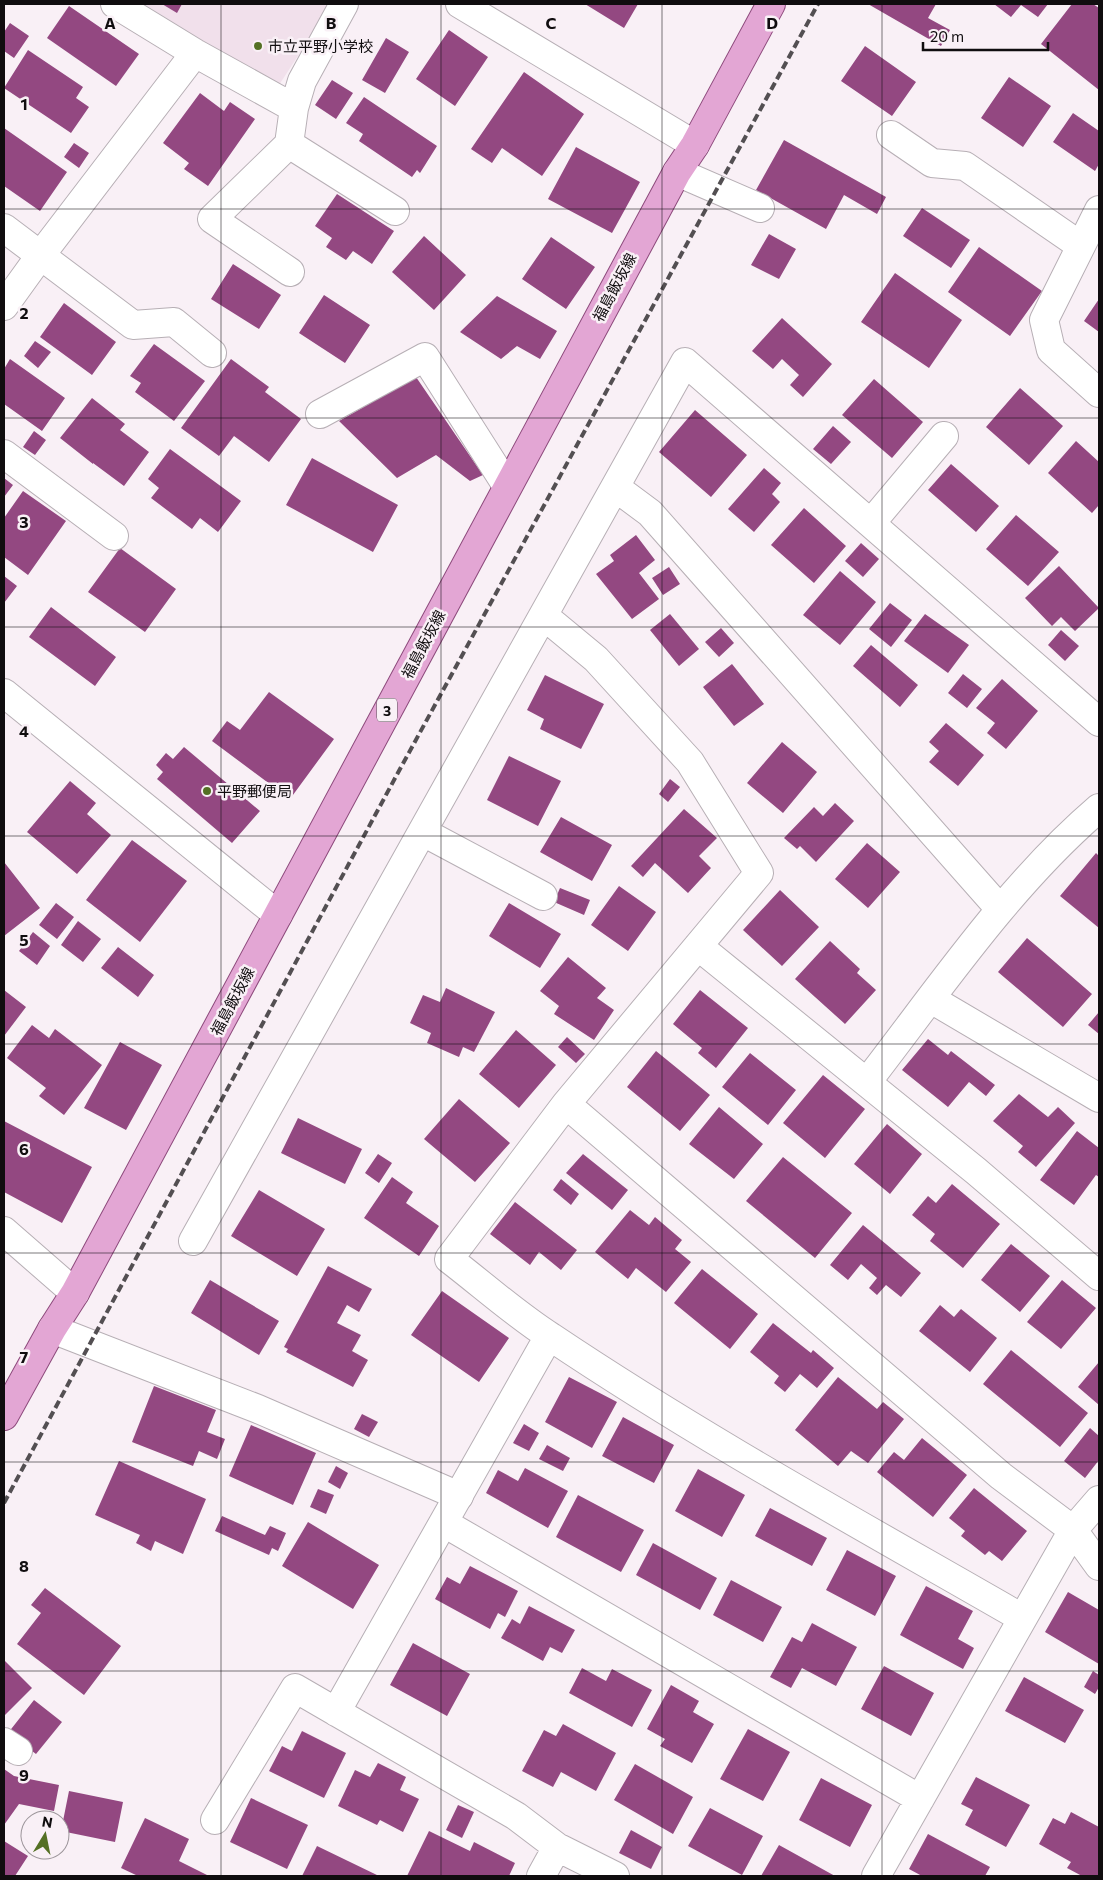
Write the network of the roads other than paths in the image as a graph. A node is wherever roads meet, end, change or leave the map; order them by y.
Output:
1 (115, 4) edge
2 (344, 4) edge
3 (460, 4) edge
4 (771, 4) edge
5 (195, 53) junction
6 (294, 108) junction
7 (891, 135) dead end
8 (289, 144) junction
9 (695, 145) junction
10 (676, 172) junction
11 (760, 208) dead end
12 (1099, 210) edge
13 (395, 211) dead end
14 (4, 228) edge
15 (1081, 246) junction
16 (40, 256) junction
17 (290, 272) dead end
18 (4, 306) edge
19 (212, 353) dead end
20 (1099, 393) edge
21 (320, 414) dead end
22 (944, 436) dead end
23 (4, 454) edge
24 (507, 486) junction
25 (615, 487) junction
26 (871, 523) junction
27 (114, 536) dead end
28 (544, 616) junction
29 (4, 693) edge
30 (1099, 722) edge
31 (1099, 808) edge
32 (423, 832) junction
33 (543, 896) dead end
34 (1000, 909) junction
35 (278, 915) junction
36 (698, 946) junction
37 (931, 999) junction
38 (867, 1082) junction
39 (1099, 1098) edge
40 (566, 1104) junction
41 (4, 1232) edge
42 (193, 1241) dead end
43 (1099, 1276) edge
44 (76, 1293) junction
45 (52, 1329) junction
46 (549, 1336) junction
47 (4, 1416) edge
48 (459, 1496) junction
49 (1099, 1500) edge
50 (444, 1523) junction
51 (1073, 1530) junction
52 (1099, 1566) edge
53 (1022, 1618) junction
54 (336, 1712) junction
55 (920, 1799) junction
56 (215, 1820) dead end
57 (557, 1847) junction
58 (541, 1876) edge
59 (615, 1876) edge
60 (876, 1876) edge

1 - 5 street
2 - 6 street
3 - 9 street
4 - 9 main road, 福島飯坂線 / 3
5 - 6 street
5 - 16 street
6 - 8 street
7 - 15 street
8 - 13 street
8 - 17 street
9 - 10 main road, 福島飯坂線 / 3
10 - 11 street
10 - 24 main road, 福島飯坂線 / 3
12 - 15 street
14 - 16 street
15 - 20 street
16 - 18 street
16 - 19 street
21 - 24 street
22 - 26 street
23 - 27 street
24 - 35 main road, 福島飯坂線 / 3
25 - 26 street
25 - 28 street
25 - 34 street
26 - 30 street
28 - 32 street
28 - 36 street
29 - 35 street
31 - 34 street
32 - 33 street
32 - 42 street
34 - 37 street
35 - 44 main road, 福島飯坂線 / 3
36 - 38 street
36 - 40 street
37 - 38 street
37 - 39 street
38 - 43 street
40 - 46 street
40 - 51 street
41 - 44 street
44 - 45 main road, 福島飯坂線 / 3
45 - 47 main road, 福島飯坂線 / 3
45 - 48 street
46 - 48 street
46 - 53 street
48 - 50 street
49 - 51 street
50 - 54 street
50 - 55 street
51 - 52 street
51 - 53 street
53 - 55 street
54 - 56 street
54 - 57 street
55 - 60 street
57 - 58 street
57 - 59 street

